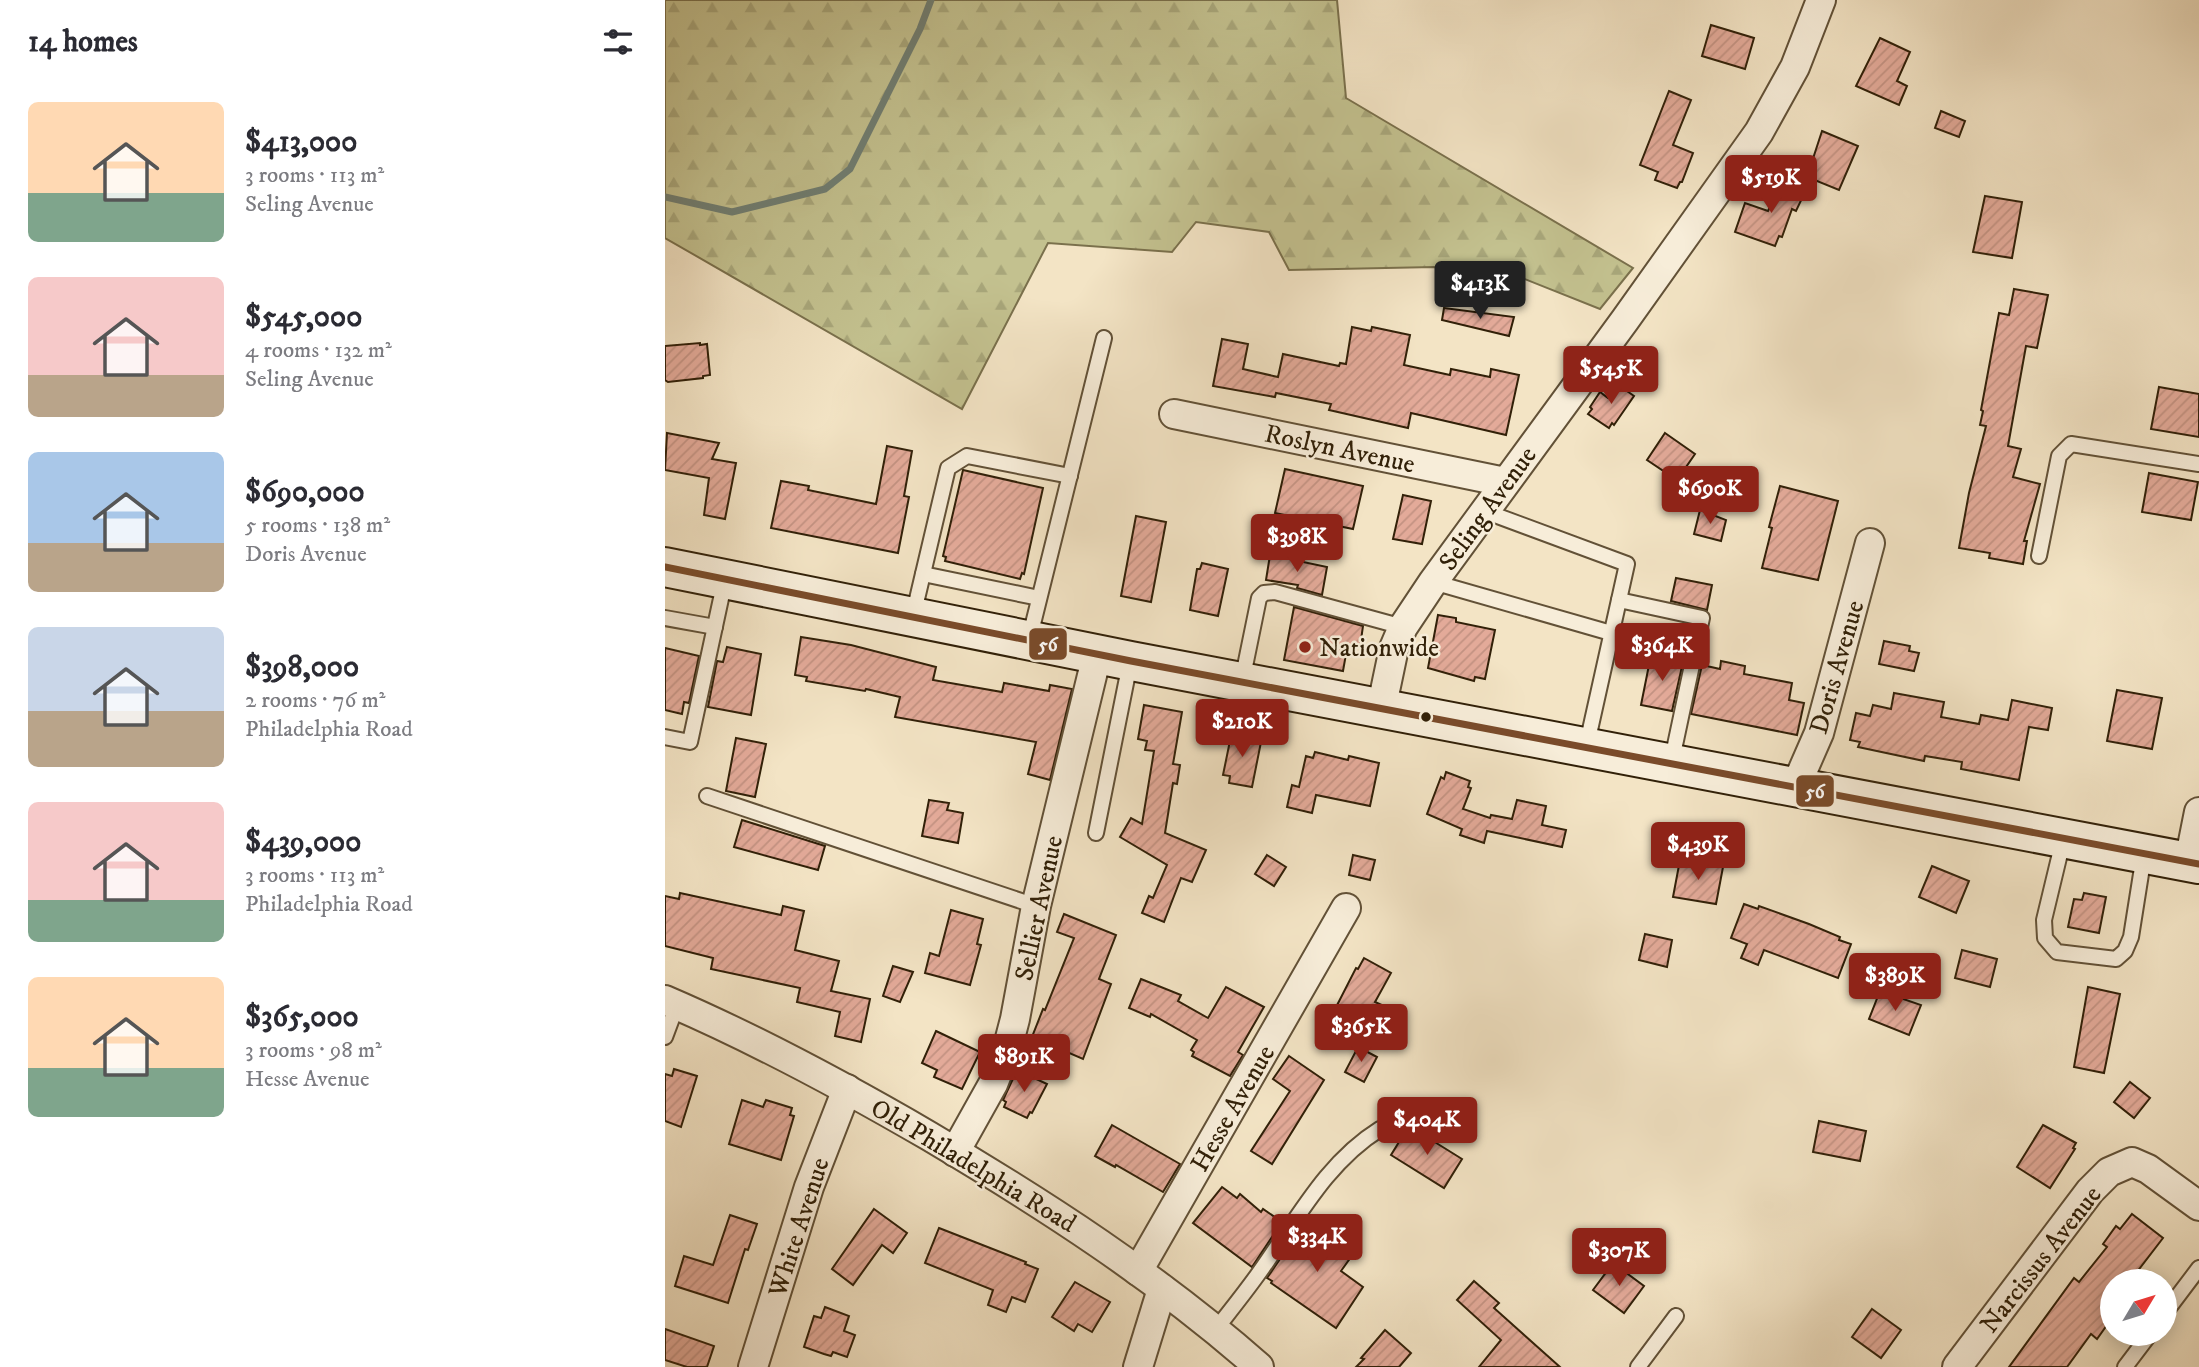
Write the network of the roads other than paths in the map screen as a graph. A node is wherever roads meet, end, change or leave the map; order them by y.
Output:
1 (1821, 0) edge
2 (1104, 338) dead end
3 (1174, 414) dead end
4 (2199, 464) edge
5 (1070, 476) junction
6 (1505, 482) junction
7 (1484, 511) junction
8 (1870, 543) dead end
9 (2039, 556) dead end
10 (665, 566) edge
11 (923, 574) junction
12 (725, 579) junction
13 (1433, 582) junction
14 (1039, 598) junction
15 (1619, 600) junction
16 (913, 617) junction
17 (665, 618) edge
18 (715, 627) junction
19 (1403, 627) junction
20 (1611, 633) junction
21 (1029, 641) junction
22 (1114, 658) junction
23 (1242, 683) junction
24 (1381, 710) junction
25 (665, 737) edge
26 (1585, 749) junction
27 (1671, 765) junction
28 (1795, 788) junction
29 (707, 796) dead end
30 (2199, 812) edge
31 (1096, 834) dead end
32 (2064, 839) junction
33 (2144, 854) junction
34 (2194, 863) edge
35 (1036, 906) junction
36 (1346, 908) dead end
37 (671, 1002) edge
38 (665, 1037) edge
39 (847, 1088) junction
40 (1380, 1129) dead end
41 (955, 1152) junction
42 (2199, 1206) edge
43 (2199, 1268) edge
44 (1138, 1271) junction
45 (1162, 1289) junction
46 (2177, 1297) edge
47 (1676, 1315) dead end
48 (1216, 1329) junction
49 (2141, 1346) edge
50 (753, 1367) edge
51 (1138, 1367) edge
52 (1259, 1367) edge
53 (1638, 1367) edge
54 (1957, 1367) edge
55 (2125, 1367) edge

1 - 6 street, Seling Avenue
2 - 5 lane
3 - 6 street, Roslyn Avenue
4 - 9 lane
5 - 11 lane
5 - 14 lane
6 - 7 street, Seling Avenue
7 - 13 street, Seling Avenue
7 - 15 lane
8 - 28 street, Doris Avenue
10 - 12 main road
11 - 14 lane
11 - 16 lane
12 - 16 main road
12 - 18 lane
13 - 19 street, Seling Avenue
13 - 20 lane
14 - 21 lane
15 - 20 lane
15 - 27 lane
16 - 21 main road
17 - 18 lane
18 - 25 lane
19 - 23 lane
19 - 24 street, Seling Avenue
20 - 26 lane
21 - 22 main road
22 - 23 main road
22 - 31 lane
22 - 35 street, Sellier Avenue
23 - 24 main road
24 - 26 main road
26 - 27 main road
27 - 28 main road
28 - 32 main road
29 - 35 lane
30 - 34 street
32 - 33 main road
32 - 33 lane
33 - 34 main road
35 - 41 street, Sellier Avenue
36 - 44 street, Hesse Avenue
37 - 38 lane
37 - 39 street, Old Philadelphia Road
39 - 41 street, Old Philadelphia Road
39 - 50 street, White Avenue
40 - 48 lane
41 - 44 street, Old Philadelphia Road
42 - 54 street, Narcissus Avenue
43 - 46 lane
44 - 45 street, Old Philadelphia Road
45 - 48 street, Old Philadelphia Road
45 - 51 street
47 - 53 lane
48 - 52 street, Old Philadelphia Road
49 - 55 lane

